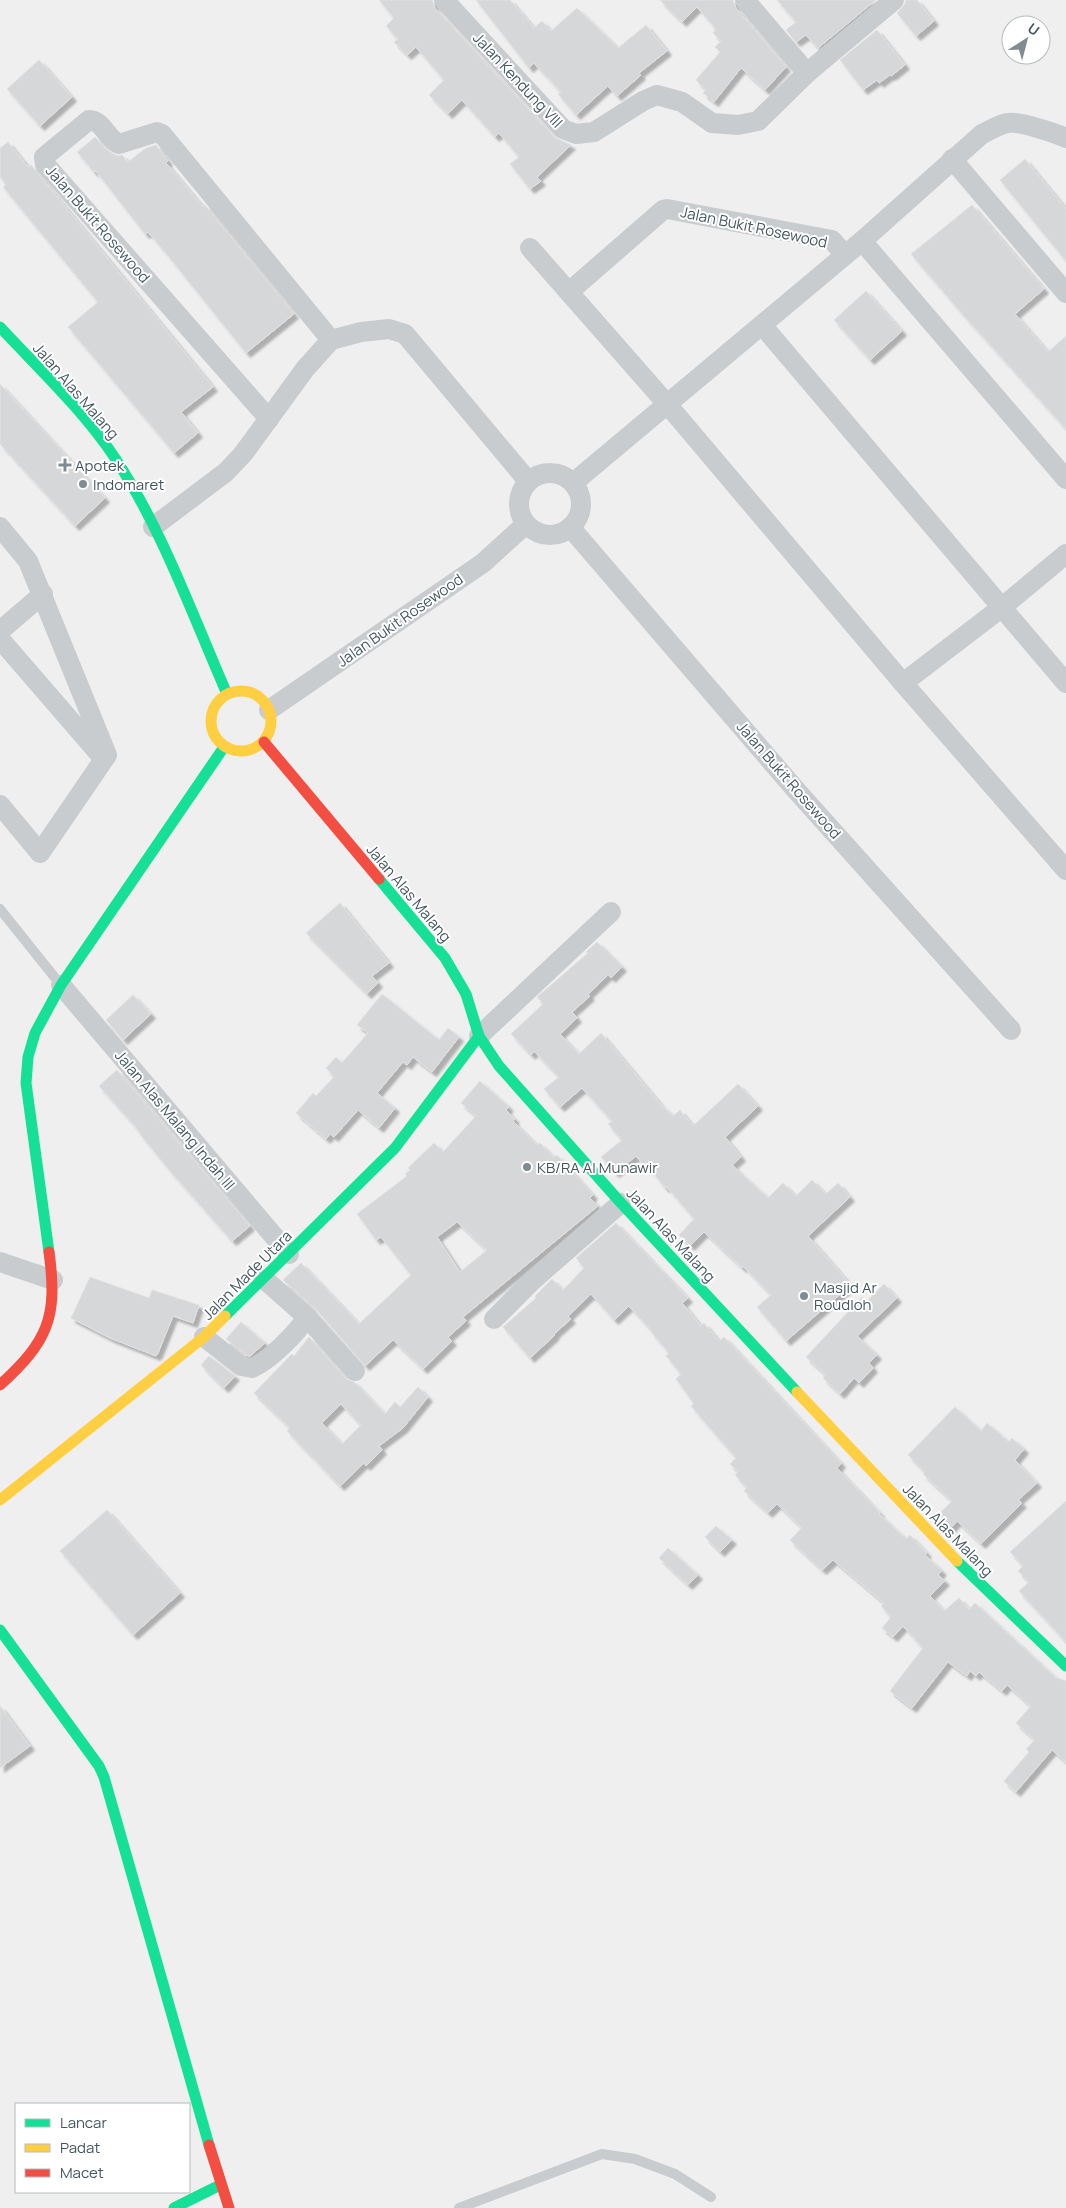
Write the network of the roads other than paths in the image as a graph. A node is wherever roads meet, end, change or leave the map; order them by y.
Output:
1 (444, 0) edge
2 (745, 0) edge
3 (894, 0) edge
4 (807, 73) junction
5 (1066, 138) edge
6 (952, 159) junction
7 (862, 241) junction
8 (530, 248) dead end
9 (845, 255) junction
10 (570, 291) junction
11 (1066, 293) edge
12 (762, 325) junction
13 (4, 340) edge
14 (331, 340) junction
15 (667, 404) junction
16 (268, 419) junction
17 (1066, 479) edge
18 (528, 481) junction
19 (573, 483) junction
20 (526, 524) junction
21 (0, 527) edge
22 (153, 527) junction
23 (570, 527) junction
24 (1066, 554) edge
25 (43, 594) junction
26 (1001, 608) junction
27 (0, 632) edge
28 (0, 640) edge
29 (903, 683) junction
30 (1066, 683) edge
31 (227, 694) junction
32 (269, 710) junction
33 (264, 742) junction
34 (224, 747) junction
35 (103, 759) junction
36 (0, 805) edge
37 (1066, 870) edge
38 (0, 909) edge
39 (611, 912) dead end
40 (61, 985) junction
41 (1011, 1030) dead end
42 (479, 1036) junction
43 (621, 1203) junction
44 (288, 1254) junction
45 (0, 1262) edge
46 (53, 1280) junction
47 (264, 1280) junction
48 (307, 1317) junction
49 (494, 1319) dead end
50 (204, 1337) junction
51 (355, 1372) dead end
52 (0, 1385) edge
53 (0, 1500) edge
54 (0, 1630) edge
55 (1066, 1666) edge
56 (220, 2185) junction
57 (711, 2197) dead end
58 (174, 2208) edge
59 (229, 2208) edge
60 (459, 2208) edge

1 - 4 street, Jalan Kendung VIII
2 - 4 street
3 - 4 street, Jalan Kendung VIII
5 - 6 street, Jalan Bukit Rosewood
6 - 7 street, Jalan Bukit Rosewood
6 - 11 street
7 - 9 street, Jalan Bukit Rosewood
7 - 17 street
8 - 10 street
9 - 10 street, Jalan Bukit Rosewood
9 - 12 street, Jalan Bukit Rosewood
10 - 15 street
12 - 15 street, Jalan Bukit Rosewood
12 - 26 street
13 - 22 main road, Jalan Alas Malang
14 - 16 street
14 - 16 street, Jalan Bukit Rosewood
14 - 18 street
15 - 19 street, Jalan Bukit Rosewood
15 - 29 street
16 - 22 street
18 - 19 street
18 - 20 street
19 - 23 street
20 - 23 street
20 - 32 street, Jalan Bukit Rosewood
21 - 25 street
22 - 31 main road, Jalan Alas Malang
23 - 41 street, Jalan Bukit Rosewood
24 - 26 street
25 - 27 street
25 - 35 street
26 - 29 street
26 - 30 street
28 - 35 street
29 - 37 street
31 - 32 main road
31 - 34 main road
32 - 33 main road
33 - 34 main road
33 - 42 main road, Jalan Alas Malang
34 - 40 main road
35 - 36 street
38 - 40 lane
39 - 42 street
40 - 44 street, Jalan Alas Malang Indah III
40 - 46 main road
42 - 43 main road, Jalan Alas Malang
42 - 44 main road, Jalan Made Utara
43 - 49 street
43 - 55 main road, Jalan Alas Malang
44 - 47 main road, Jalan Made Utara
45 - 46 street
46 - 52 main road
47 - 48 street
47 - 50 main road, Jalan Made Utara
48 - 50 street
48 - 51 street
50 - 53 main road, Jalan Made Utara
54 - 56 main road
56 - 58 main road
56 - 59 main road
57 - 60 lane

